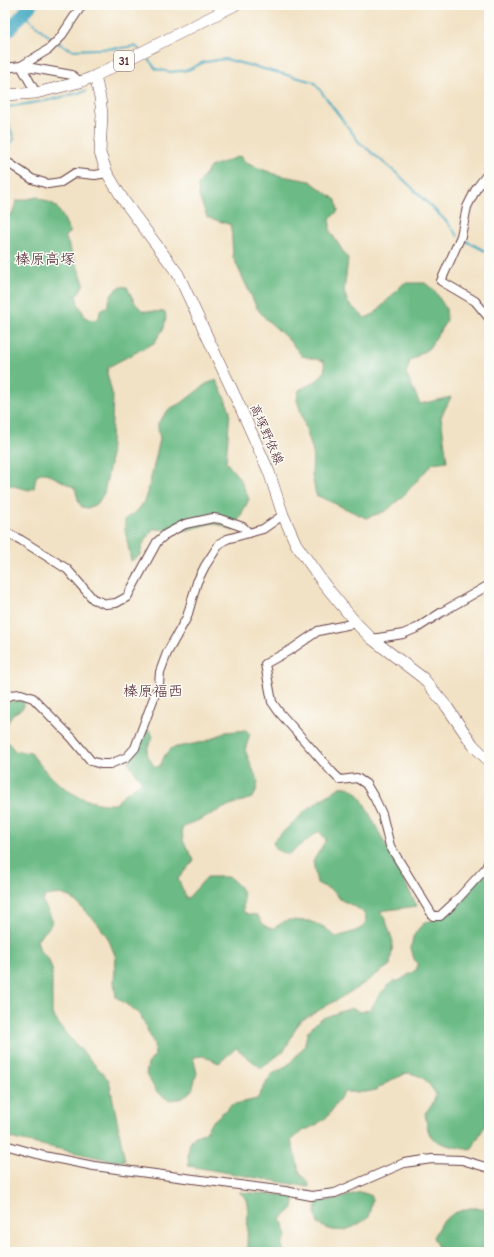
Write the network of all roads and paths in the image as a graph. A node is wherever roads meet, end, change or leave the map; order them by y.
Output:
1 (82, 5) edge
2 (235, 5) edge
3 (21, 66) junction
4 (5, 68) edge
5 (95, 76) junction
6 (80, 82) junction
7 (36, 93) junction
8 (5, 95) edge
9 (5, 162) edge
10 (489, 172) edge
11 (106, 173) junction
12 (489, 318) edge
13 (283, 515) junction
14 (5, 532) edge
15 (249, 533) junction
16 (489, 585) edge
17 (356, 623) junction
18 (372, 638) junction
19 (5, 698) edge
20 (489, 761) edge
21 (489, 860) edge
22 (5, 1145) edge
23 (489, 1168) edge

1 - 3 street
2 - 5 main road, 31
3 - 4 street
3 - 6 street
3 - 7 street
5 - 6 main road, 31
5 - 11 main road, 高塚野依線
6 - 7 main road, 31
7 - 8 main road, 31
9 - 11 street
10 - 12 street
11 - 13 main road, 高塚野依線
13 - 15 street
13 - 17 main road, 高塚野依線
14 - 15 street
15 - 19 street
16 - 18 street
17 - 18 main road, 高塚野依線
17 - 21 street
18 - 20 main road, 高塚野依線
22 - 23 street

